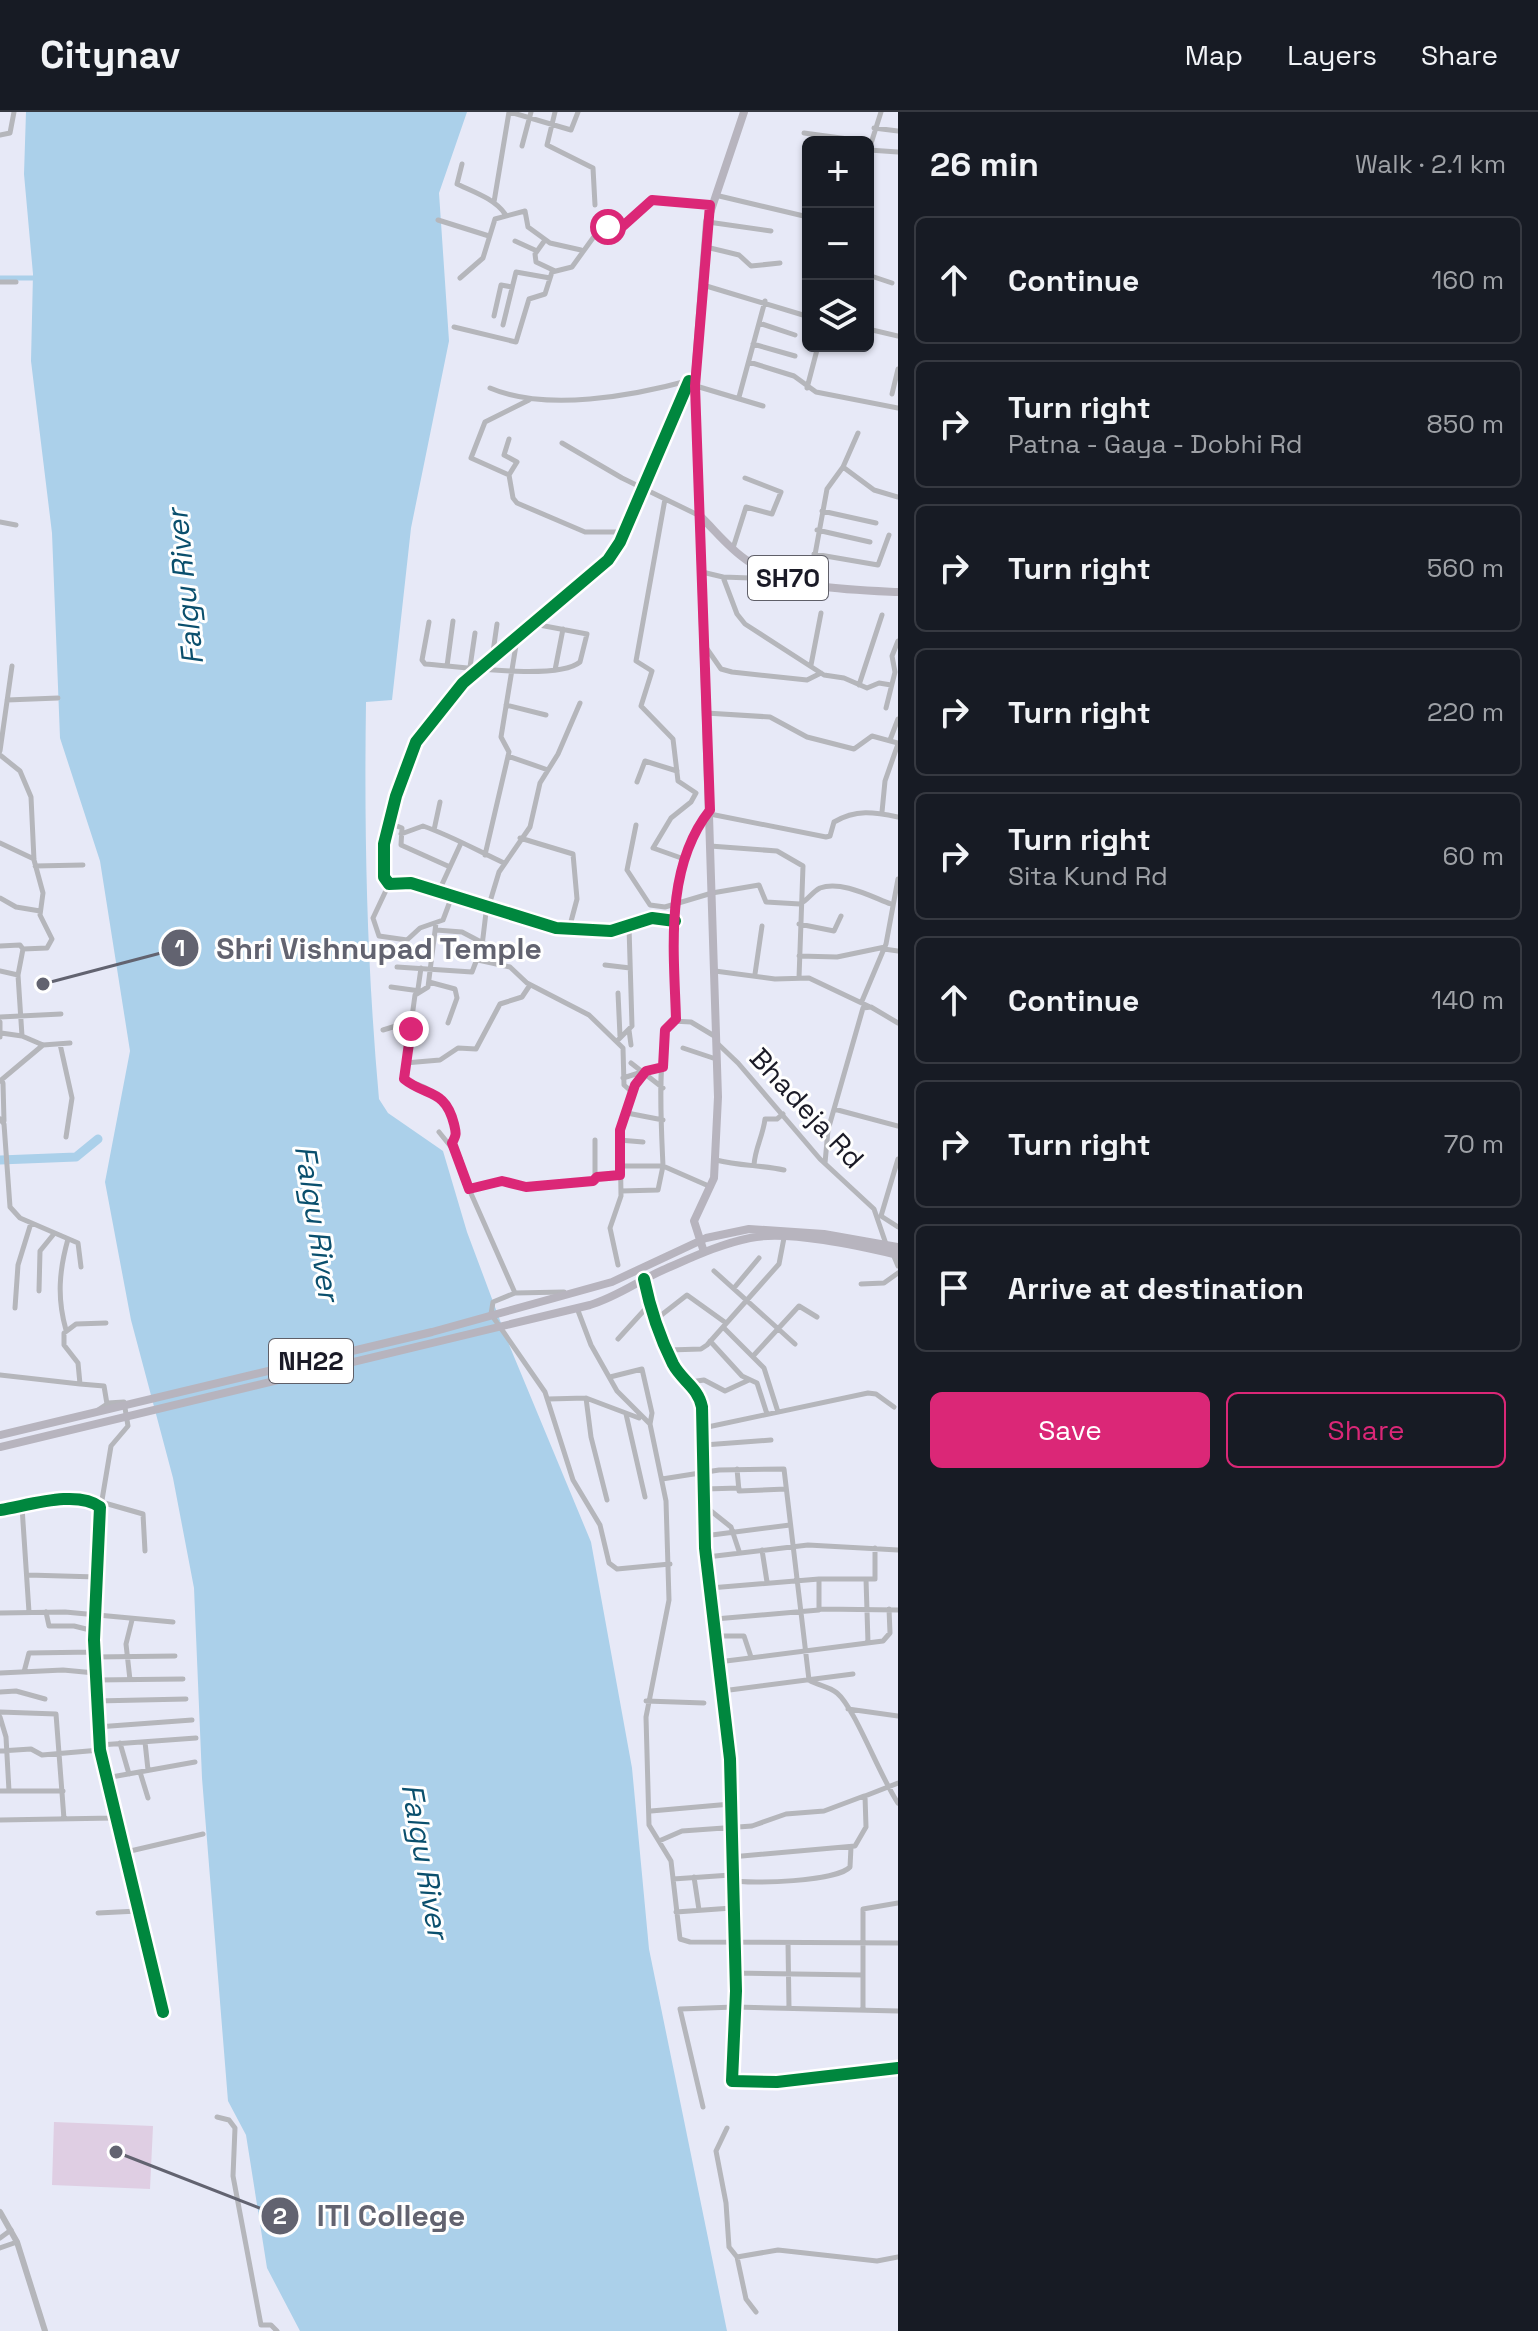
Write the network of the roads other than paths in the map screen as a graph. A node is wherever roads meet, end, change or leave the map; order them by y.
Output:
1 (14, 112) edge
2 (509, 112) edge
3 (555, 112) edge
4 (578, 112) edge
5 (742, 112) edge
6 (881, 112) edge
7 (530, 114) edge
8 (552, 124) junction
9 (874, 128) junction
10 (898, 131) edge
11 (804, 133) dead end
12 (0, 135) edge
13 (826, 136) edge
14 (872, 136) edge
15 (522, 146) dead end
16 (874, 151) edge
17 (898, 152) edge
18 (462, 164) dead end
19 (714, 194) junction
20 (494, 202) junction
21 (595, 205) dead end
22 (710, 205) junction
23 (505, 214) junction
24 (802, 216) edge
25 (438, 220) dead end
26 (707, 222) junction
27 (771, 231) dead end
28 (489, 236) junction
29 (545, 240) junction
30 (515, 241) dead end
31 (705, 247) junction
32 (581, 250) junction
33 (537, 251) junction
34 (780, 263) dead end
35 (554, 271) junction
36 (874, 277) edge
37 (460, 278) dead end
38 (550, 278) junction
39 (0, 282) edge
40 (16, 282) dead end
41 (892, 283) dead end
42 (703, 285) junction
43 (512, 287) junction
44 (765, 301) junction
45 (802, 315) edge
46 (494, 316) dead end
47 (759, 323) junction
48 (503, 325) dead end
49 (454, 327) dead end
50 (874, 330) edge
51 (795, 335) dead end
52 (898, 336) edge
53 (753, 344) junction
54 (816, 352) edge
55 (795, 356) dead end
56 (749, 362) junction
57 (898, 369) edge
58 (693, 382) junction
59 (490, 388) dead end
60 (807, 388) junction
61 (892, 394) dead end
62 (739, 397) junction
63 (529, 400) junction
64 (763, 406) dead end
65 (898, 408) edge
66 (858, 433) dead end
67 (509, 439) dead end
68 (562, 443) dead end
69 (843, 467) junction
70 (509, 475) junction
71 (745, 478) dead end
72 (644, 488) junction
73 (898, 497) edge
74 (665, 499) junction
75 (822, 511) junction
76 (699, 515) junction
77 (0, 522) edge
78 (876, 523) dead end
79 (16, 525) dead end
80 (817, 530) junction
81 (625, 532) junction
82 (889, 535) dead end
83 (870, 542) dead end
84 (733, 549) junction
85 (814, 554) junction
86 (701, 571) junction
87 (767, 572) junction
88 (723, 577) junction
89 (810, 582) junction
90 (898, 592) edge
91 (821, 613) dead end
92 (882, 615) dead end
93 (453, 621) dead end
94 (429, 622) dead end
95 (497, 624) dead end
96 (534, 624) junction
97 (563, 629) junction
98 (475, 633) dead end
99 (517, 639) junction
100 (898, 641) edge
101 (704, 645) junction
102 (896, 649) edge
103 (492, 660) junction
104 (811, 665) junction
105 (12, 666) dead end
106 (447, 666) junction
107 (470, 667) junction
108 (482, 668) junction
109 (512, 669) junction
110 (555, 670) junction
111 (821, 673) junction
112 (859, 685) junction
113 (891, 685) junction
114 (58, 698) dead end
115 (7, 700) junction
116 (580, 703) dead end
117 (506, 705) junction
118 (886, 708) dead end
119 (706, 713) junction
120 (546, 715) dead end
121 (898, 719) edge
122 (890, 740) junction
123 (898, 743) edge
124 (0, 753) edge
125 (508, 756) junction
126 (548, 770) junction
127 (677, 771) junction
128 (637, 782) dead end
129 (440, 802) dead end
130 (710, 812) junction
131 (882, 812) junction
132 (898, 817) edge
133 (389, 823) junction
134 (636, 825) dead end
135 (434, 830) junction
136 (401, 834) junction
137 (520, 838) junction
138 (0, 843) edge
139 (461, 843) junction
140 (710, 846) junction
141 (485, 855) junction
142 (684, 859) junction
143 (35, 862) junction
144 (504, 863) junction
145 (83, 865) dead end
146 (450, 867) junction
147 (898, 879) edge
148 (389, 884) junction
149 (438, 893) junction
150 (712, 893) junction
151 (452, 896) junction
152 (0, 898) edge
153 (676, 904) junction
154 (800, 904) junction
155 (891, 904) junction
156 (488, 905) junction
157 (40, 911) junction
158 (841, 916) dead end
159 (675, 921) junction
160 (799, 924) junction
161 (762, 926) dead end
162 (436, 927) junction
163 (629, 927) junction
164 (569, 929) junction
165 (483, 943) junction
166 (0, 946) edge
167 (884, 948) junction
168 (23, 949) junction
169 (898, 951) edge
170 (799, 956) junction
171 (478, 960) junction
172 (605, 965) dead end
173 (397, 967) dead end
174 (421, 968) junction
175 (430, 968) junction
176 (630, 968) junction
177 (0, 971) edge
178 (715, 971) junction
179 (755, 974) junction
180 (18, 975) junction
181 (799, 978) junction
182 (429, 982) junction
183 (530, 985) junction
184 (391, 987) dead end
185 (419, 990) junction
186 (618, 993) dead end
187 (862, 1001) junction
188 (868, 1006) junction
189 (61, 1014) dead end
190 (20, 1016) junction
191 (676, 1019) junction
192 (0, 1020) edge
193 (412, 1021) junction
194 (448, 1023) dead end
195 (898, 1023) edge
196 (629, 1029) junction
197 (383, 1030) dead end
198 (0, 1035) edge
199 (22, 1036) junction
200 (619, 1039) junction
201 (717, 1040) junction
202 (60, 1043) junction
203 (70, 1043) dead end
204 (43, 1045) junction
205 (631, 1045) dead end
206 (683, 1048) dead end
207 (717, 1059) junction
208 (405, 1063) junction
209 (631, 1063) dead end
210 (663, 1067) junction
211 (643, 1073) junction
212 (623, 1078) junction
213 (2, 1082) edge
214 (663, 1088) junction
215 (633, 1093) junction
216 (834, 1109) junction
217 (627, 1113) junction
218 (783, 1114) junction
219 (2, 1120) edge
220 (663, 1120) junction
221 (898, 1126) edge
222 (439, 1132) dead end
223 (66, 1137) dead end
224 (595, 1140) dead end
225 (619, 1140) junction
226 (643, 1142) dead end
227 (454, 1149) junction
228 (898, 1159) edge
229 (716, 1160) junction
230 (826, 1163) junction
231 (754, 1165) junction
232 (620, 1166) junction
233 (663, 1166) junction
234 (784, 1170) dead end
235 (620, 1175) junction
236 (597, 1177) junction
237 (711, 1187) junction
238 (469, 1189) junction
239 (621, 1191) junction
240 (879, 1215) junction
241 (31, 1223) junction
242 (898, 1227) edge
243 (53, 1235) junction
244 (784, 1238) junction
245 (68, 1239) junction
246 (700, 1239) junction
247 (886, 1244) junction
248 (704, 1252) junction
249 (896, 1252) edge
250 (759, 1258) dead end
251 (618, 1265) dead end
252 (898, 1266) edge
253 (81, 1267) dead end
254 (714, 1271) dead end
255 (898, 1273) edge
256 (644, 1279) junction
257 (861, 1284) dead end
258 (734, 1288) junction
259 (39, 1291) dead end
260 (575, 1292) junction
261 (515, 1293) junction
262 (747, 1299) junction
263 (648, 1306) junction
264 (15, 1308) dead end
265 (577, 1308) junction
266 (817, 1317) dead end
267 (655, 1320) junction
268 (106, 1323) dead end
269 (724, 1325) junction
270 (778, 1328) junction
271 (66, 1330) junction
272 (618, 1339) dead end
273 (710, 1341) junction
274 (795, 1344) dead end
275 (669, 1350) junction
276 (754, 1355) junction
277 (0, 1375) edge
278 (610, 1377) junction
279 (749, 1380) junction
280 (690, 1382) junction
281 (80, 1384) junction
282 (586, 1398) junction
283 (548, 1399) junction
284 (106, 1407) junction
285 (894, 1407) dead end
286 (778, 1412) junction
287 (626, 1414) junction
288 (767, 1414) junction
289 (648, 1422) junction
290 (703, 1428) junction
291 (0, 1435) edge
292 (771, 1440) dead end
293 (704, 1445) junction
294 (0, 1447) edge
295 (737, 1469) junction
296 (706, 1472) junction
297 (662, 1479) junction
298 (739, 1488) junction
299 (705, 1489) junction
300 (786, 1489) junction
301 (645, 1497) dead end
302 (607, 1500) dead end
303 (101, 1505) junction
304 (705, 1506) junction
305 (22, 1507) junction
306 (0, 1510) edge
307 (790, 1525) junction
308 (733, 1530) junction
309 (704, 1536) junction
310 (793, 1546) junction
311 (875, 1548) junction
312 (762, 1550) junction
313 (898, 1550) edge
314 (145, 1551) dead end
315 (739, 1552) junction
316 (707, 1557) junction
317 (670, 1564) junction
318 (28, 1575) junction
319 (97, 1577) junction
320 (819, 1579) junction
321 (866, 1579) junction
322 (798, 1580) junction
323 (767, 1582) junction
324 (710, 1588) junction
325 (820, 1609) junction
326 (865, 1609) junction
327 (889, 1609) junction
328 (898, 1610) edge
329 (801, 1611) junction
330 (29, 1612) junction
331 (46, 1612) junction
332 (0, 1613) edge
333 (94, 1616) junction
334 (715, 1619) junction
335 (132, 1620) junction
336 (173, 1622) dead end
337 (94, 1631) junction
338 (716, 1636) junction
339 (868, 1643) junction
340 (806, 1650) junction
341 (94, 1655) junction
342 (175, 1656) dead end
343 (129, 1657) junction
344 (751, 1657) junction
345 (718, 1662) junction
346 (24, 1672) junction
347 (0, 1673) edge
348 (853, 1674) dead end
349 (95, 1677) junction
350 (183, 1679) dead end
351 (130, 1680) junction
352 (809, 1680) junction
353 (722, 1691) junction
354 (0, 1692) edge
355 (45, 1699) dead end
356 (186, 1699) dead end
357 (96, 1701) junction
358 (646, 1701) junction
359 (704, 1703) dead end
360 (848, 1709) junction
361 (0, 1714) edge
362 (898, 1716) edge
363 (192, 1720) dead end
364 (97, 1727) junction
365 (196, 1738) dead end
366 (145, 1742) junction
367 (120, 1743) junction
368 (100, 1747) junction
369 (4, 1751) edge
370 (61, 1753) junction
371 (195, 1762) dead end
372 (148, 1770) junction
373 (140, 1772) junction
374 (129, 1774) junction
375 (106, 1778) junction
376 (898, 1783) edge
377 (887, 1787) junction
378 (0, 1791) edge
379 (9, 1791) junction
380 (63, 1791) junction
381 (865, 1796) junction
382 (148, 1798) dead end
383 (898, 1803) edge
384 (731, 1804) junction
385 (651, 1811) junction
386 (114, 1818) junction
387 (64, 1819) junction
388 (0, 1820) edge
389 (731, 1826) junction
390 (203, 1834) dead end
391 (659, 1841) junction
392 (851, 1847) junction
393 (126, 1852) junction
394 (731, 1857) junction
395 (694, 1877) junction
396 (731, 1878) junction
397 (673, 1879) junction
398 (898, 1903) edge
399 (732, 1908) junction
400 (699, 1910) junction
401 (138, 1911) junction
402 (676, 1912) junction
403 (98, 1913) dead end
404 (734, 1941) junction
405 (861, 1942) junction
406 (788, 1943) junction
407 (898, 1943) edge
408 (735, 1973) junction
409 (790, 1975) junction
410 (862, 1975) junction
411 (735, 2007) junction
412 (789, 2008) junction
413 (863, 2009) junction
414 (898, 2011) edge
415 (163, 2012) dead end
416 (898, 2068) edge
417 (703, 2107) dead end
418 (217, 2117) dead end
419 (727, 2128) dead end
420 (0, 2212) edge
421 (11, 2230) junction
422 (0, 2238) edge
423 (17, 2242) junction
424 (0, 2248) edge
425 (737, 2257) junction
426 (898, 2257) edge
427 (756, 2312) dead end
428 (45, 2331) edge
429 (277, 2331) edge

1 - 12 street
2 - 7 street
2 - 20 street
3 - 8 street
4 - 8 street
5 - 19 main road
6 - 9 street
7 - 8 street
7 - 15 street
8 - 21 street
9 - 10 street
9 - 14 street
11 - 13 street
16 - 17 street
18 - 20 street
19 - 22 main road
19 - 24 street
20 - 23 street
22 - 26 main road
22 - 32 street
23 - 28 street
23 - 29 street
25 - 28 street
26 - 27 street
26 - 31 main road
28 - 37 street
29 - 32 street
29 - 33 street
30 - 33 street
31 - 34 street
31 - 42 main road
32 - 35 street
33 - 35 street
35 - 38 street
36 - 41 street
38 - 43 street
38 - 49 street
39 - 40 street
42 - 44 street
42 - 58 main road
43 - 46 street
43 - 48 street
44 - 45 street
44 - 47 street
47 - 51 street
47 - 53 street
50 - 52 street
53 - 55 street
53 - 56 street
54 - 60 street
56 - 60 street
56 - 62 street
57 - 61 street
58 - 62 street
58 - 63 street
58 - 72 street
58 - 76 main road
59 - 63 street
60 - 65 street
62 - 64 street
63 - 70 street
66 - 69 street
67 - 70 street
68 - 72 street
69 - 73 street
69 - 75 street
70 - 81 street
71 - 84 street
72 - 74 street
72 - 81 street
74 - 76 street
74 - 127 street
75 - 78 street
75 - 80 street
76 - 84 main road, SH70
76 - 86 main road
77 - 79 street
80 - 83 street
80 - 85 street
81 - 96 street
82 - 85 street
84 - 87 main road, SH70
85 - 89 street
86 - 88 street
86 - 101 main road
87 - 88 street
87 - 89 main road, SH70
88 - 104 street
89 - 90 main road, SH70
91 - 104 street
92 - 112 street
93 - 106 street
94 - 106 street
95 - 103 street
96 - 97 street
96 - 99 street
97 - 110 street
97 - 110 street
98 - 107 street
99 - 103 street
99 - 109 street
100 - 102 street
101 - 111 street
101 - 119 main road
102 - 113 street
103 - 108 street
104 - 111 street
105 - 115 street
106 - 107 street
107 - 108 street
108 - 109 street
108 - 133 street
109 - 110 street
109 - 117 street
111 - 112 street
112 - 113 street
113 - 118 street
114 - 115 street
115 - 124 street
116 - 126 street
117 - 120 street
117 - 125 street
119 - 122 street
119 - 130 main road
121 - 122 street
122 - 123 street
123 - 131 street
124 - 143 street
125 - 126 street
125 - 141 street
126 - 137 street
127 - 128 street
127 - 142 street
129 - 135 street
130 - 131 street
130 - 140 main road
130 - 142 street
131 - 132 street
133 - 136 street
133 - 148 street
134 - 153 street
135 - 136 street
135 - 139 street
136 - 146 street
137 - 144 street
137 - 164 street
138 - 143 street
139 - 141 street
139 - 146 street
140 - 150 main road
140 - 154 street
141 - 144 street
142 - 153 street
143 - 145 street
143 - 157 street
144 - 156 street
146 - 149 street
147 - 155 street
148 - 149 street
148 - 162 street
149 - 151 street
150 - 153 street
150 - 154 street
150 - 178 main road
151 - 156 street
151 - 162 street
152 - 157 street
153 - 159 street
154 - 155 street
154 - 160 street
155 - 167 street
156 - 164 street
156 - 165 street
157 - 168 street
158 - 160 street
159 - 163 street
159 - 191 street
160 - 170 street
161 - 179 street
162 - 165 street
162 - 175 street
163 - 164 street
163 - 176 street
165 - 171 street
166 - 168 street
167 - 169 street
167 - 170 street
167 - 187 street
168 - 180 street
170 - 181 street
171 - 175 street
171 - 183 street
172 - 176 street
173 - 174 street
174 - 175 street
174 - 185 street
175 - 182 street
176 - 196 street
177 - 180 street
178 - 179 street
178 - 201 main road
179 - 181 street
180 - 190 street
181 - 187 street
182 - 185 street
182 - 194 street
183 - 200 street
183 - 208 street
184 - 185 street
185 - 193 street
186 - 200 street
187 - 188 street
188 - 195 street
188 - 216 street
189 - 190 street
190 - 192 street
190 - 199 street
191 - 201 street
191 - 210 street
192 - 198 street
193 - 197 street
193 - 208 street
196 - 200 street
196 - 205 street
198 - 199 street
199 - 204 street
200 - 212 street
201 - 207 main road
201 - 218 street, Bhadeja Rd
202 - 203 street
202 - 204 street
202 - 223 street
204 - 213 street
206 - 207 street
207 - 229 main road
208 - 227 street
209 - 211 street
210 - 211 street
210 - 214 street
211 - 212 street
211 - 214 street
211 - 215 street
212 - 215 street
213 - 219 street
214 - 220 street
215 - 217 street
216 - 221 street
216 - 230 street
217 - 220 street
217 - 225 street
218 - 230 street, Bhadeja Rd
218 - 231 street
219 - 241 street
220 - 233 street
222 - 227 street
224 - 236 street
225 - 226 street
225 - 232 street
227 - 238 street
228 - 240 street
229 - 231 street
229 - 237 main road
230 - 240 street, Bhadeja Rd
231 - 234 street
232 - 233 street
232 - 235 street
233 - 237 street
233 - 239 street
235 - 236 street
235 - 239 street
236 - 238 street
237 - 246 main road
238 - 261 street
239 - 251 street
240 - 242 street
240 - 247 street, Bhadeja Rd
241 - 243 street
241 - 264 street
243 - 245 street
243 - 259 street
244 - 248 main road
244 - 249 main road
244 - 262 street
245 - 253 street
245 - 271 street
246 - 247 main road
246 - 248 main road
246 - 260 main road, NH22
247 - 249 main road
248 - 256 main road, NH22
249 - 252 street
250 - 258 street
254 - 258 street
255 - 257 street
256 - 263 street
256 - 265 main road, NH22
258 - 262 street
260 - 261 street
260 - 284 main road, NH22
261 - 283 street
262 - 269 street
262 - 270 street
263 - 267 street
263 - 272 street
265 - 278 street
265 - 294 main road, NH22
266 - 270 street
267 - 269 street
267 - 275 street
268 - 271 street
269 - 273 street
269 - 276 street
270 - 274 street
270 - 276 street
271 - 281 street
273 - 275 street
273 - 279 street
275 - 280 street
276 - 286 street
277 - 281 street
278 - 289 street
278 - 289 street
279 - 280 street
279 - 288 street
280 - 290 street
281 - 284 street
282 - 283 street
282 - 287 street
282 - 302 street
283 - 317 street
284 - 291 main road
284 - 303 street
285 - 286 street
286 - 288 street
287 - 289 street
287 - 301 street
288 - 290 street
289 - 297 street
290 - 293 street
292 - 293 street
293 - 296 street
295 - 296 street
295 - 298 street
295 - 300 street
296 - 297 street
296 - 299 street
297 - 317 street
298 - 299 street
298 - 300 street
299 - 304 street
300 - 307 street
303 - 305 street
303 - 314 street
303 - 319 street
304 - 308 street
304 - 309 street
305 - 306 street
305 - 318 street
307 - 308 street
307 - 310 street
308 - 309 street
308 - 315 street
309 - 316 street
310 - 311 street
310 - 312 street
310 - 322 street
311 - 313 street
311 - 321 street
312 - 315 street
312 - 323 street
315 - 316 street
316 - 324 street
317 - 358 street
318 - 319 street
318 - 330 street
319 - 333 street
320 - 321 street
320 - 322 street
320 - 325 street
321 - 326 street
322 - 323 street
322 - 329 street
323 - 324 street
324 - 334 street
325 - 326 street
325 - 329 street
326 - 327 street
326 - 339 street
327 - 328 street
327 - 339 street
329 - 334 street
329 - 340 street
330 - 331 street
330 - 332 street
331 - 333 street
331 - 337 street
333 - 335 street
333 - 337 street
334 - 338 street
335 - 336 street
335 - 343 street
337 - 341 street
338 - 344 street
338 - 345 street
339 - 340 street
340 - 344 street
340 - 352 street
341 - 343 street
341 - 346 street
341 - 349 street
342 - 343 street
343 - 351 street
344 - 345 street
345 - 353 street
346 - 347 street
346 - 349 street
348 - 352 street
349 - 351 street
349 - 357 street
350 - 351 street
352 - 353 street
352 - 360 street
353 - 384 street
354 - 355 street
356 - 357 street
357 - 364 street
358 - 359 street
358 - 385 street
360 - 362 street
360 - 377 street
361 - 369 street
361 - 370 street
363 - 364 street
364 - 368 street
365 - 366 street
366 - 367 street
366 - 372 street
367 - 368 street
367 - 374 street
368 - 370 street
368 - 375 street
369 - 370 street
369 - 379 street
370 - 380 street
371 - 372 street
372 - 373 street
373 - 374 street
373 - 382 street
374 - 375 street
375 - 386 street
376 - 377 street
377 - 381 street
377 - 383 street
378 - 379 street
379 - 380 street
380 - 387 street
381 - 389 street
381 - 392 street
384 - 385 street
384 - 389 street
385 - 391 street
386 - 387 street
386 - 393 street
387 - 388 street
389 - 391 street
389 - 394 street
390 - 393 street
391 - 397 street
392 - 394 street
392 - 396 street
393 - 401 street
394 - 396 street
395 - 396 street
395 - 397 street
395 - 400 street
396 - 399 street
397 - 402 street
398 - 405 street
399 - 400 street
399 - 404 street
400 - 402 street
401 - 403 street
401 - 415 street
402 - 404 street
404 - 406 street
404 - 408 street
405 - 406 street
405 - 407 street
405 - 410 street
406 - 409 street
408 - 409 street
408 - 411 street
409 - 410 street
409 - 412 street
410 - 413 street
411 - 412 street
411 - 416 street
411 - 417 street
412 - 413 street
413 - 414 street
418 - 429 street
419 - 425 street
420 - 421 street
421 - 422 street
421 - 423 street
423 - 424 street
423 - 428 street
425 - 426 street
425 - 427 street

